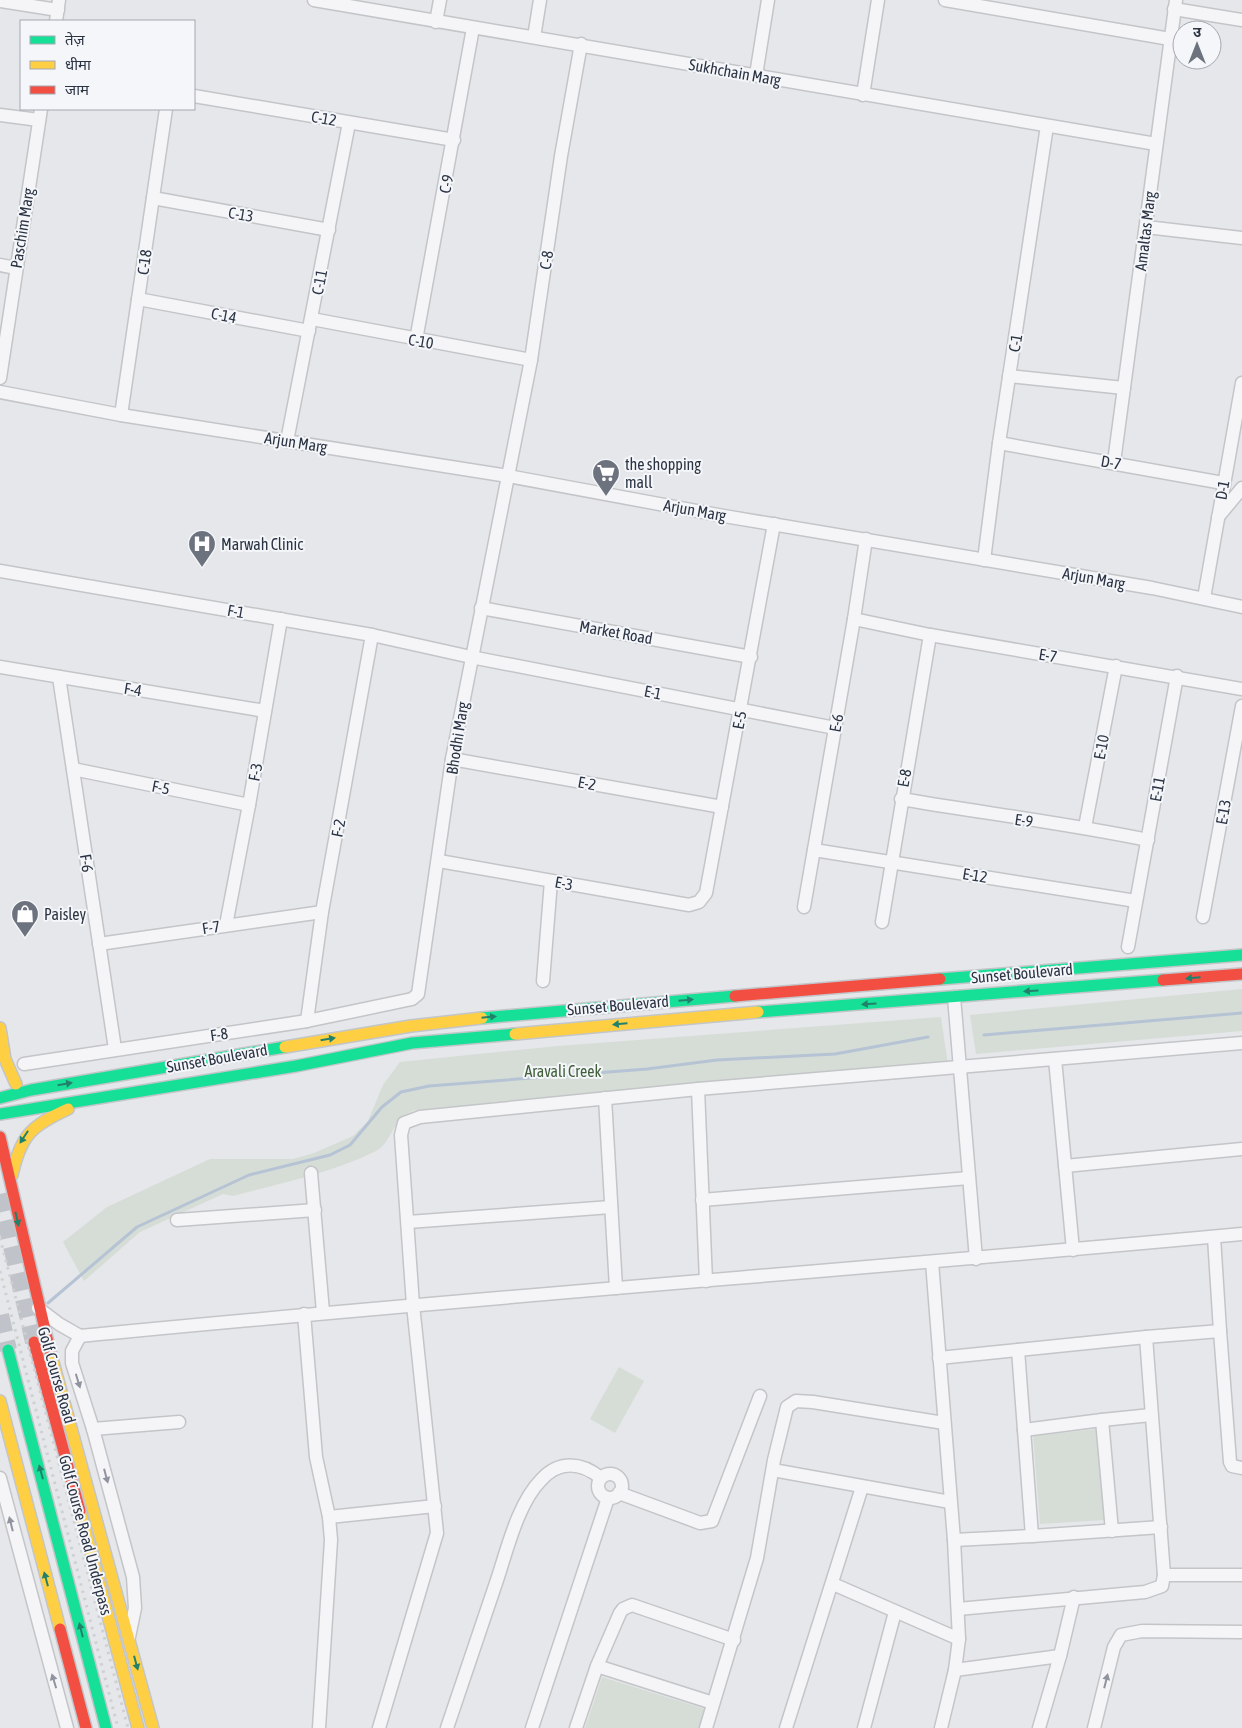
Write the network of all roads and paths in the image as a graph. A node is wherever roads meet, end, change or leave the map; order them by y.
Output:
1 (314, 0) edge
2 (440, 0) edge
3 (540, 0) edge
4 (768, 0) edge
5 (878, 0) edge
6 (945, 0) edge
7 (0, 1) edge
8 (1175, 4) edge
9 (58, 10) edge
10 (1242, 20) edge
11 (436, 22) junction
12 (473, 28) junction
13 (534, 37) junction
14 (1170, 39) junction
15 (582, 44) junction
16 (756, 75) junction
17 (863, 95) junction
18 (195, 96) edge
19 (166, 110) edge
20 (40, 114) edge
21 (0, 115) edge
22 (350, 123) junction
23 (1048, 126) junction
24 (454, 140) junction
25 (1156, 144) junction
26 (153, 198) junction
27 (1146, 227) junction
28 (329, 230) junction
29 (1242, 238) edge
30 (0, 265) edge
31 (16, 268) junction
32 (138, 299) junction
33 (310, 325) junction
34 (416, 340) junction
35 (530, 360) junction
36 (1010, 376) junction
37 (0, 378) edge
38 (1242, 383) edge
39 (1124, 388) junction
40 (0, 392) edge
41 (121, 415) junction
42 (287, 441) junction
43 (999, 443) junction
44 (1114, 462) junction
45 (508, 476) junction
46 (1224, 483) junction
47 (1241, 490) edge
48 (1218, 517) junction
49 (774, 524) junction
50 (866, 539) junction
51 (984, 560) junction
52 (0, 571) edge
53 (1204, 598) junction
54 (1242, 606) edge
55 (481, 608) junction
56 (281, 619) junction
57 (854, 619) junction
58 (372, 635) junction
59 (930, 635) junction
60 (470, 657) junction
61 (751, 657) junction
62 (1116, 666) junction
63 (0, 668) edge
64 (1177, 676) junction
65 (59, 677) junction
66 (1242, 689) edge
67 (1242, 706) edge
68 (742, 709) junction
69 (265, 711) junction
70 (835, 728) junction
71 (452, 759) junction
72 (73, 769) junction
73 (901, 799) junction
74 (249, 805) junction
75 (722, 808) junction
76 (1085, 827) junction
77 (1148, 840) junction
78 (814, 850) junction
79 (439, 861) junction
80 (890, 862) junction
81 (551, 881) junction
82 (1136, 901) junction
83 (689, 905) joint
84 (804, 907) dead end
85 (322, 912) junction
86 (1203, 917) dead end
87 (882, 922) dead end
88 (226, 925) junction
89 (100, 944) junction
90 (1128, 947) dead end
91 (1242, 955) edge
92 (1242, 974) edge
93 (995, 975) junction
94 (543, 981) dead end
95 (996, 994) junction
96 (718, 997) junction
97 (954, 997) junction
98 (412, 999) joint
99 (720, 1015) junction
100 (307, 1021) junction
101 (0, 1028) edge
102 (1242, 1043) edge
103 (293, 1044) junction
104 (115, 1049) junction
105 (1055, 1059) junction
106 (24, 1064) dead end
107 (296, 1066) junction
108 (958, 1068) junction
109 (0, 1074) edge
110 (16, 1084) junction
111 (31, 1090) junction
112 (698, 1090) junction
113 (96, 1097) junction
114 (0, 1098) edge
115 (605, 1098) junction
116 (0, 1114) edge
117 (0, 1137) edge
118 (1242, 1149) edge
119 (3, 1160) edge
120 (1065, 1166) junction
121 (311, 1173) dead end
122 (969, 1178) junction
123 (10, 1187) junction
124 (702, 1200) junction
125 (611, 1207) junction
126 (315, 1210) junction
127 (177, 1220) dead end
128 (408, 1222) junction
129 (1242, 1234) edge
130 (1214, 1237) junction
131 (1074, 1250) junction
132 (976, 1259) junction
133 (932, 1262) junction
134 (706, 1281) junction
135 (616, 1288) junction
136 (413, 1305) junction
137 (38, 1308) junction
138 (323, 1312) junction
139 (304, 1314) junction
140 (1220, 1331) junction
141 (80, 1336) junction
142 (1146, 1337) junction
143 (34, 1342) tunnel mouth
144 (8, 1350) tunnel mouth
145 (1018, 1350) junction
146 (939, 1358) junction
147 (760, 1396) dead end
148 (0, 1401) edge
149 (1151, 1415) junction
150 (1102, 1420) junction
151 (179, 1422) dead end
152 (944, 1423) junction
153 (93, 1429) junction
154 (1024, 1430) junction
155 (1242, 1468) edge
156 (773, 1470) junction
157 (0, 1478) edge
158 (601, 1478) junction
159 (862, 1487) junction
160 (614, 1495) junction
161 (950, 1502) junction
162 (435, 1506) junction
163 (329, 1517) junction
164 (1161, 1527) junction
165 (1112, 1531) junction
166 (1032, 1536) junction
167 (954, 1540) junction
168 (1164, 1575) junction
169 (1242, 1575) edge
170 (834, 1584) junction
171 (1074, 1597) junction
172 (958, 1608) junction
173 (895, 1612) junction
174 (1242, 1632) edge
175 (129, 1637) junction
176 (959, 1639) junction
177 (734, 1640) junction
178 (1060, 1656) junction
179 (597, 1666) junction
180 (955, 1670) junction
181 (713, 1703) junction
182 (67, 1728) edge
183 (86, 1728) edge
184 (106, 1728) edge
185 (138, 1728) edge
186 (153, 1728) edge
187 (319, 1728) edge
188 (379, 1728) edge
189 (447, 1728) edge
190 (532, 1728) edge
191 (576, 1728) edge
192 (706, 1728) edge
193 (786, 1728) edge
194 (864, 1728) edge
195 (941, 1728) edge
196 (1039, 1728) edge
197 (1094, 1728) edge

1 - 11 street, Sukhchain Marg
2 - 11 street
3 - 13 street
4 - 16 street
5 - 17 street
6 - 14 street
7 - 9 street
8 - 10 street
8 - 14 street, Amaltas Marg
11 - 12 street, Sukhchain Marg
12 - 13 street, Sukhchain Marg
12 - 24 street, C-9
13 - 15 street, Sukhchain Marg
14 - 25 street, Amaltas Marg
15 - 16 street, Sukhchain Marg
15 - 35 street, C-8
16 - 17 street, Sukhchain Marg
17 - 23 street, Sukhchain Marg
18 - 22 street, C-12
19 - 26 street, C-18
20 - 21 street
20 - 31 street, Paschim Marg
22 - 24 street, C-12
22 - 28 street, C-11
23 - 25 street, Sukhchain Marg
23 - 36 street, C-1
24 - 34 street, C-9
25 - 27 street, Amaltas Marg
26 - 28 street, C-13
26 - 32 street, C-18
27 - 29 street
27 - 39 street, Amaltas Marg
28 - 33 street, C-11
30 - 31 street
31 - 37 street, Paschim Marg
32 - 33 street, C-14
32 - 41 street, C-18
33 - 34 street, C-10
33 - 42 street, C-11
34 - 35 street, C-10
35 - 45 street, C-8
36 - 39 street
36 - 43 street, C-1
38 - 46 street, D-1
39 - 44 street, Amaltas Marg
40 - 41 street, Arjun Marg
41 - 42 street, Arjun Marg
42 - 45 street, Arjun Marg
43 - 44 street, D-7
43 - 51 street, C-1
44 - 46 street, D-7
45 - 49 street, Arjun Marg
45 - 55 street, Bhodhi Marg
46 - 48 street, D-1
47 - 48 street
48 - 53 street, D-1
49 - 50 street, Arjun Marg
49 - 61 street, E-5
50 - 51 street, Arjun Marg
50 - 57 street, E-6
51 - 53 street, Arjun Marg
52 - 56 street, F-1
53 - 54 street, Arjun Marg
55 - 60 street, Bhodhi Marg
55 - 61 street, Market Road
56 - 58 street, F-1
56 - 69 street, F-3
57 - 59 street, E-7
57 - 70 street, E-6
58 - 60 street, F-1
58 - 85 street, F-2
59 - 62 street, E-7
59 - 73 street, E-8
60 - 68 street, E-1
60 - 71 street, Bhodhi Marg
61 - 68 street, E-5
62 - 64 street, E-7
62 - 76 street, E-10
63 - 65 street, F-4
64 - 66 street, E-7
64 - 77 street, E-11
65 - 69 street, F-4
65 - 72 street, F-6
67 - 86 street, E-13
68 - 70 street, E-1
68 - 75 street, E-5
69 - 74 street, F-3
70 - 78 street, E-6
71 - 75 street, E-2
71 - 79 street, Bhodhi Marg
72 - 74 street, F-5
72 - 89 street, F-6
73 - 76 street, E-9
73 - 80 street, E-8
74 - 88 street, F-3
75 - 83 street, E-5
76 - 77 street, E-9
77 - 82 street, E-11
78 - 80 street, E-12
78 - 84 street, E-6
79 - 81 street, E-3
79 - 98 street, Bhodhi Marg
80 - 82 street, E-12
80 - 87 street, E-8
81 - 83 street, E-3
81 - 94 street
82 - 90 street, E-11
85 - 88 street, F-7
85 - 100 street, F-2
88 - 89 street, F-7
89 - 104 street, F-6
91 - 93 main road, Sunset Boulevard
92 -> 95 main road, Sunset Boulevard
93 - 95 main road
93 - 96 main road, Sunset Boulevard
95 - 97 main road, Sunset Boulevard
96 - 99 main road
103 -> 96 main road, Sunset Boulevard
97 -> 99 main road, Sunset Boulevard
97 - 108 street
98 - 100 street, F-8
99 -> 107 main road, Sunset Boulevard
100 - 104 street, F-8
101 - 110 main road
102 - 105 street
103 - 107 main road
111 -> 103 main road, Sunset Boulevard
104 - 106 street, F-8
105 - 108 street
105 - 120 street
107 - 113 main road, Sunset Boulevard
108 - 112 street
108 - 122 street
109 - 110 main road
110 - 111 main road
111 - 114 main road, Sunset Boulevard
112 - 115 street
112 - 124 street
113 - 116 main road, Sunset Boulevard
113 -> 123 main road
115 - 125 street
115 - 128 street
117 - 119 main road, Golf Course Road
118 - 120 street
119 - 123 main road, Golf Course Road
120 - 131 street
121 - 126 street
122 - 124 street
122 - 132 street
123 -> 137 main road, Golf Course Road
124 - 134 street
125 - 128 street
125 - 135 street
126 - 127 street
126 - 138 street
128 - 136 street
129 - 130 street
130 - 131 street
130 - 140 street
131 - 132 street
132 - 133 street
133 - 134 street
133 - 146 street
134 - 135 street
135 - 136 street
136 - 138 street
136 - 162 street
137 - 141 street
137 - 175 main road, Golf Course Road
138 - 139 street
139 - 141 street
139 - 163 street
140 - 142 street
140 - 155 street
141 -> 153 street
142 - 145 street
142 - 149 street
143 - 185 main road, Golf Course Road Underpass
184 -> 144 main road, Golf Course Road Underpass
145 - 146 street
145 - 154 street
146 - 152 street
147 - 160 street
183 -> 148 main road
149 - 150 street
149 - 164 street
150 - 154 street
150 - 165 street
151 - 153 street
152 - 156 street
152 - 161 street
153 -> 175 street
154 - 166 street
156 - 159 street
156 - 177 street
182 -> 157 street
158 - 160 street
158 - 160 street
158 - 189 street
159 - 161 street
159 - 170 street
160 - 190 street
161 - 167 street
162 - 163 street
162 - 188 street
163 - 187 street
164 - 165 street
164 - 168 street
165 - 166 street
166 - 167 street
167 - 172 street
168 - 169 street
168 - 171 street
170 - 173 street
170 - 193 street
171 - 172 street
171 - 178 street
172 - 176 street
173 - 176 street
173 - 194 street
197 -> 174 street
175 -> 186 main road, Golf Course Road
176 - 180 street
177 - 179 street
177 - 181 street
178 - 180 street
178 - 196 street
179 - 181 street
179 - 191 street
180 - 195 street
181 - 192 street

